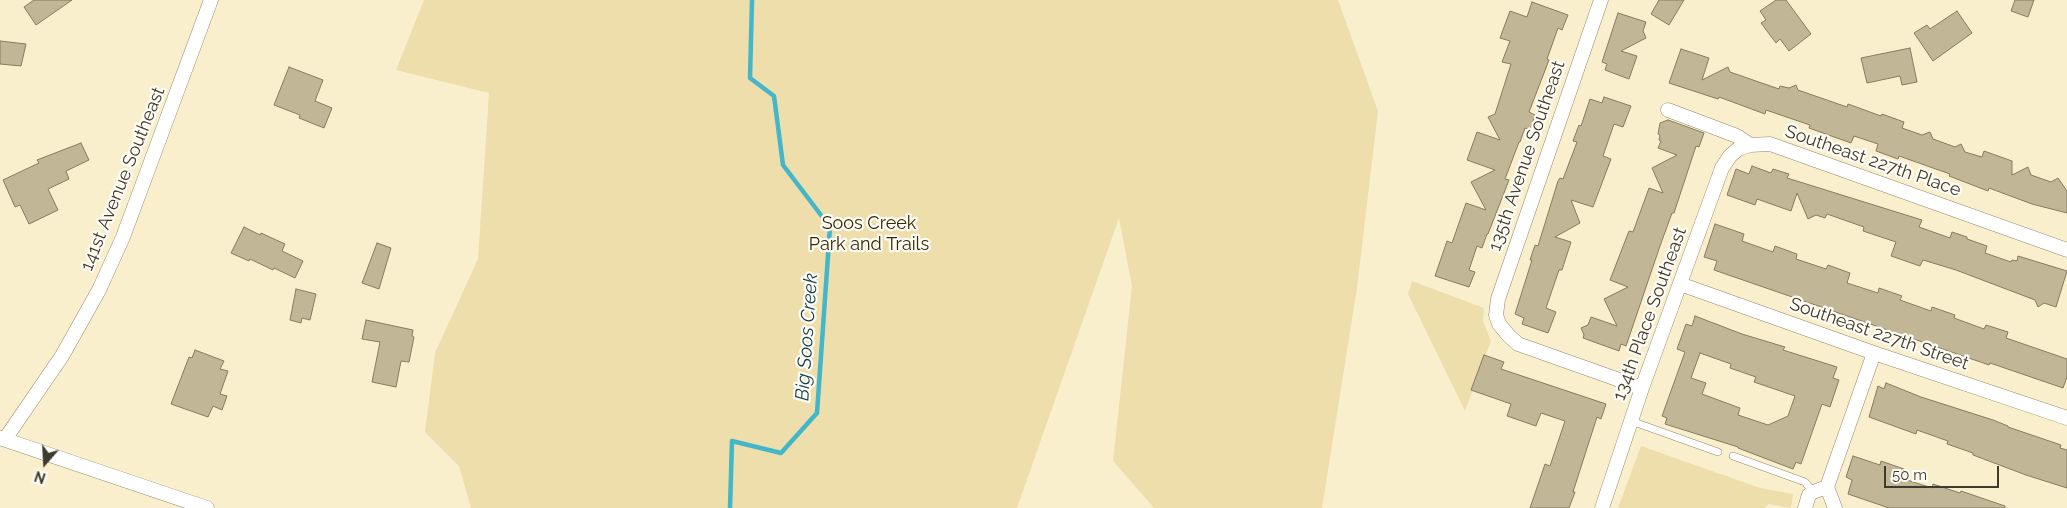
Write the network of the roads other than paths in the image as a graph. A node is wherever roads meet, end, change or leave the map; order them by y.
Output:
1 (211, 0) edge
2 (1601, 0) edge
3 (1668, 110) dead end
4 (1750, 144) junction
5 (2067, 250) edge
6 (1680, 284) junction
7 (1874, 353) junction
8 (1642, 388) junction
9 (2067, 418) edge
10 (1631, 422) junction
11 (2, 438) edge
12 (1718, 452) dead end
13 (1733, 456) dead end
14 (1827, 487) junction
15 (1813, 492) junction
16 (207, 508) edge
17 (1602, 508) edge
18 (1805, 508) edge
19 (1835, 508) edge

1 - 11 street, 141st Avenue Southeast
2 - 8 street, 135th Avenue Southeast
3 - 4 street, Southeast 227th Place
4 - 5 street, Southeast 227th Place
4 - 6 street, 134th Place Southeast
6 - 7 street, Southeast 227th Street
6 - 8 street, 134th Place Southeast
7 - 9 street, Southeast 227th Street
7 - 14 street
8 - 10 street, 134th Place Southeast
10 - 12 lane
10 - 17 street, 134th Place Southeast
11 - 16 street
13 - 15 lane
14 - 15 street
14 - 19 street
15 - 18 street

